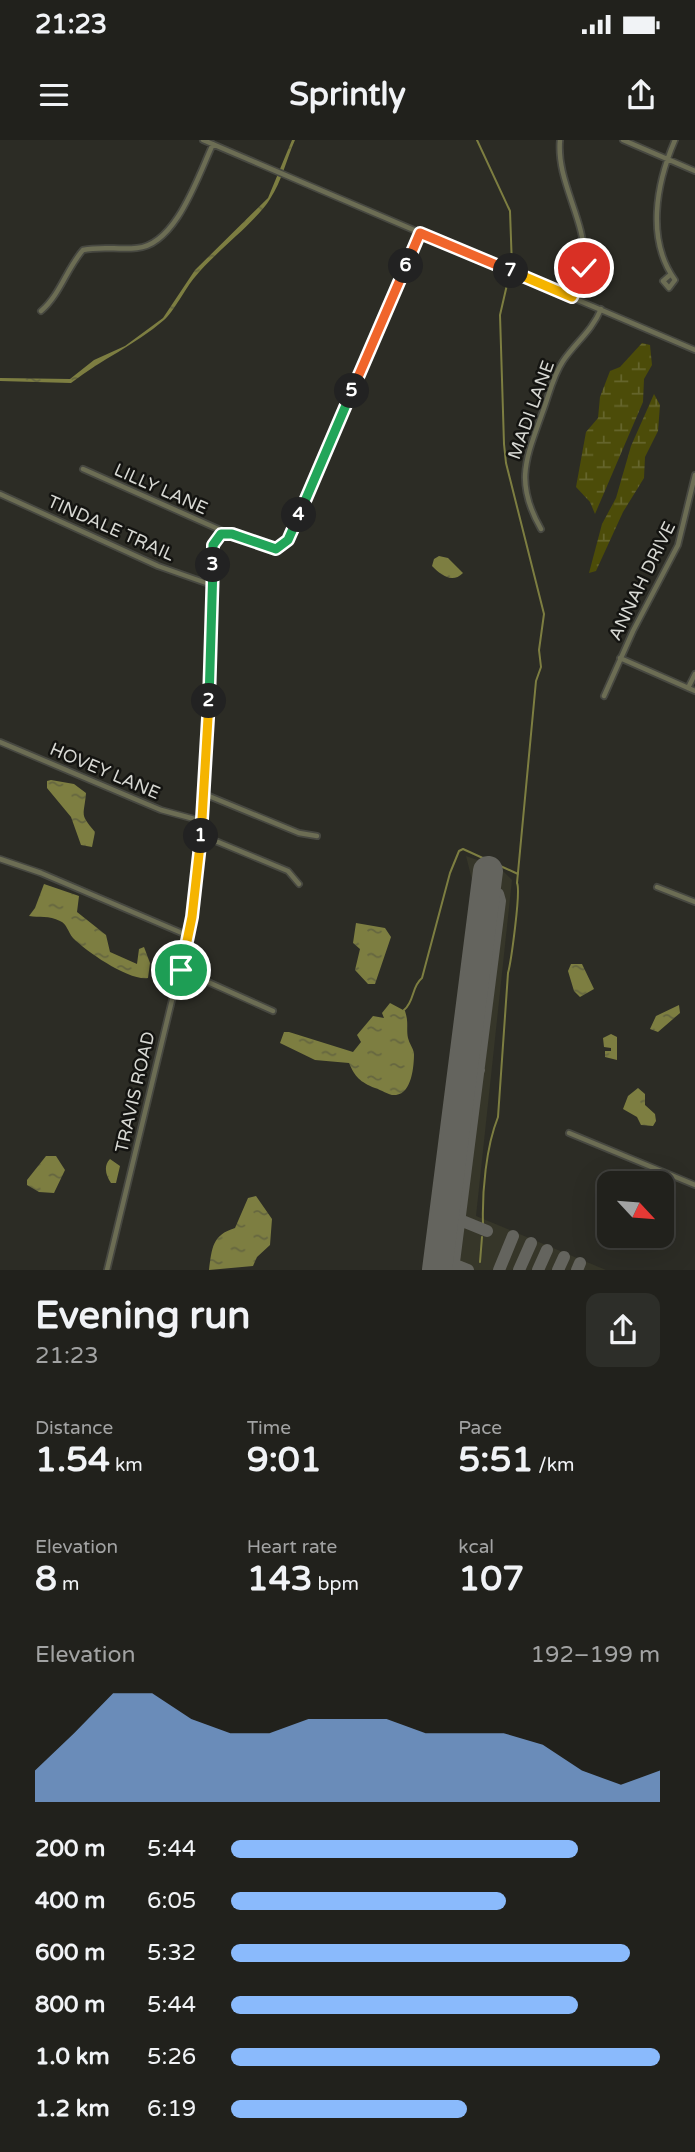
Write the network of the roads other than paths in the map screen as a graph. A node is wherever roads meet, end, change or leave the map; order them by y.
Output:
1 (203, 140) edge
2 (560, 140) edge
3 (623, 140) edge
4 (675, 140) edge
5 (214, 144) junction
6 (667, 159) junction
7 (695, 171) edge
8 (420, 233) junction
9 (670, 275) dead end
10 (572, 297) junction
11 (601, 309) junction
12 (41, 311) dead end
13 (695, 350) edge
14 (83, 469) dead end
15 (695, 475) edge
16 (0, 494) edge
17 (541, 529) dead end
18 (229, 534) junction
19 (212, 585) junction
20 (620, 658) junction
21 (695, 674) edge
22 (688, 688) junction
23 (695, 691) edge
24 (604, 696) dead end
25 (0, 742) edge
26 (204, 794) junction
27 (202, 821) junction
28 (201, 835) junction
29 (317, 836) dead end
30 (0, 859) edge
31 (299, 884) dead end
32 (657, 887) dead end
33 (695, 902) edge
34 (189, 936) junction
35 (181, 970) junction
36 (273, 1011) dead end
37 (569, 1133) dead end
38 (695, 1185) edge
39 (107, 1270) edge

1 - 5 street
2 - 10 street
3 - 6 street
4 - 6 street
5 - 8 street
5 - 12 street
6 - 7 street
6 - 9 street
8 - 10 street
8 - 18 street
10 - 11 street
11 - 13 street
11 - 17 street, MADI LANE
14 - 18 street, LILLY LANE
15 - 20 street, ANNAH DRIVE
16 - 19 street, TINDALE TRAIL
18 - 19 street, TRAVIS ROAD
19 - 26 street, TRAVIS ROAD
20 - 22 street
20 - 24 street, ANNAH DRIVE
21 - 22 street
22 - 23 street
25 - 27 street, HOVEY LANE
26 - 27 street, TRAVIS ROAD
26 - 29 street
27 - 28 street, TRAVIS ROAD
28 - 31 street
28 - 34 street, TRAVIS ROAD
30 - 34 street
32 - 33 street
34 - 35 street, TRAVIS ROAD
35 - 36 street
35 - 39 street, TRAVIS ROAD
37 - 38 street

